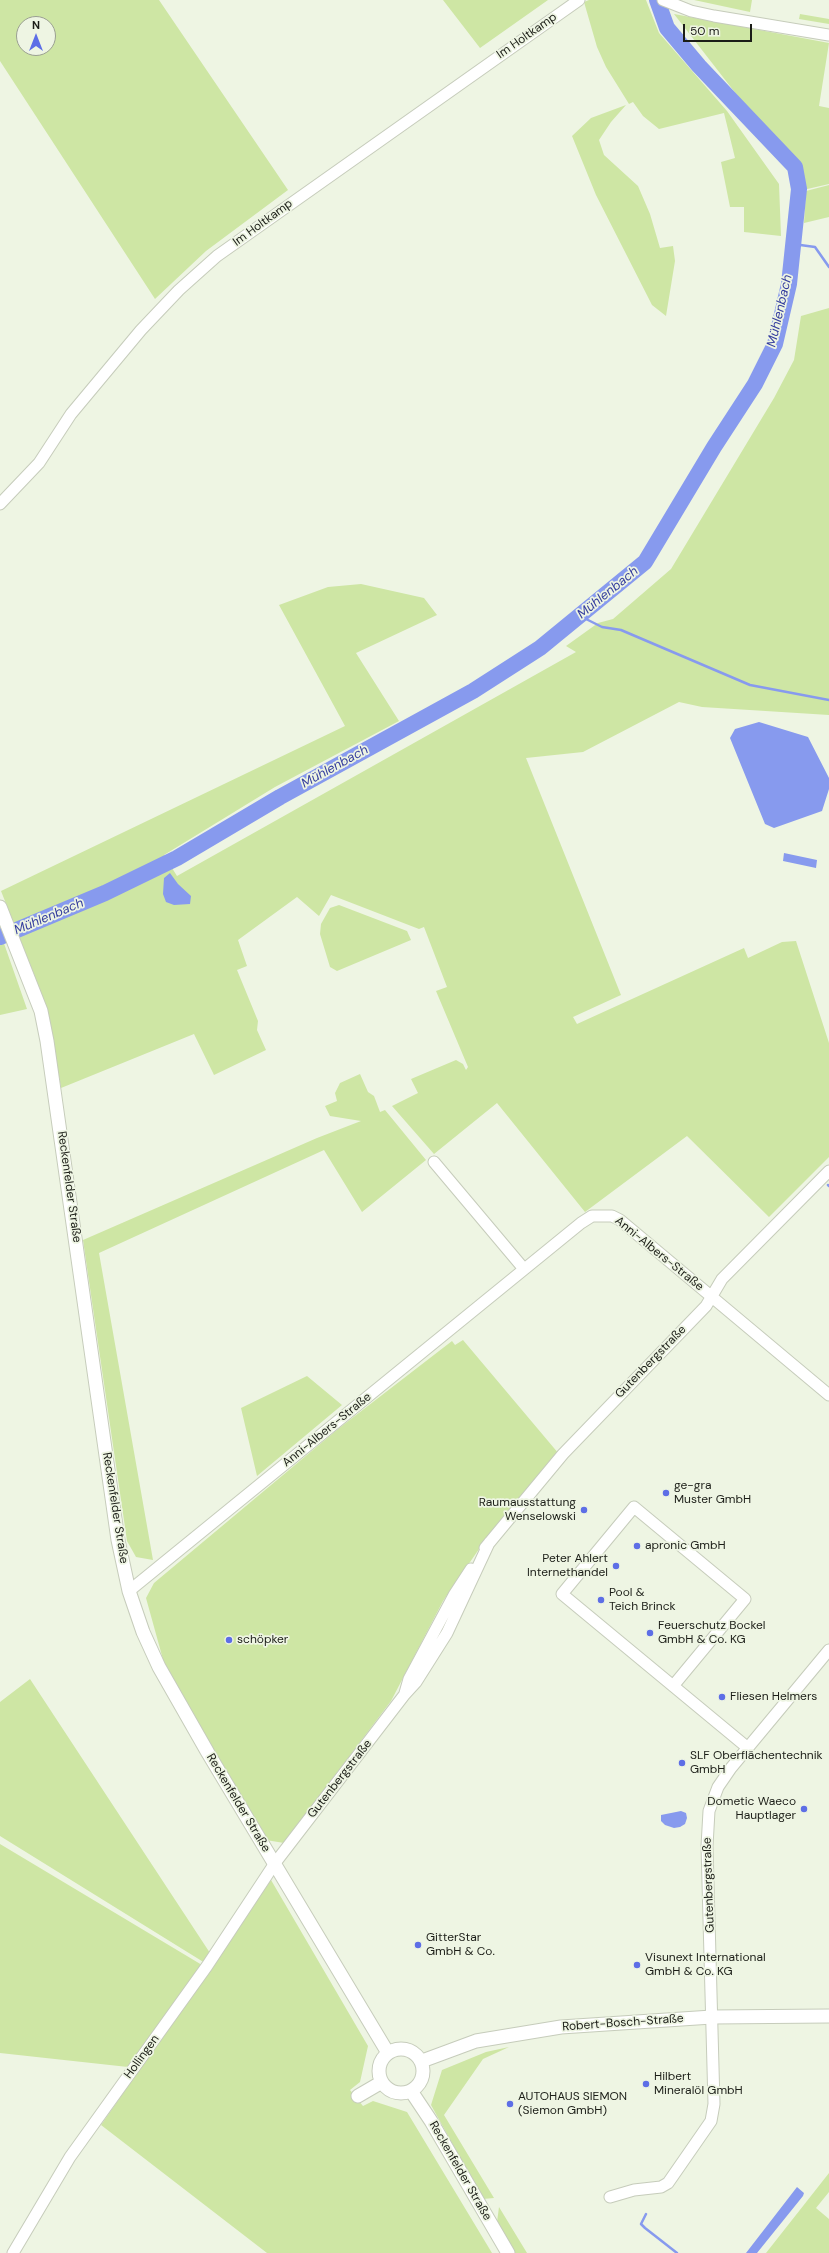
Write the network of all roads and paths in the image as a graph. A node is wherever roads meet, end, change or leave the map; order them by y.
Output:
1 (579, 0) edge
2 (666, 1) edge
3 (829, 34) edge
4 (0, 504) edge
5 (2, 912) edge
6 (434, 1162) dead end
7 (829, 1171) edge
8 (524, 1269) junction
9 (711, 1296) junction
10 (829, 1395) edge
11 (129, 1590) junction
12 (829, 1650) edge
13 (673, 1686) junction
14 (748, 1748) junction
15 (275, 1863) junction
16 (829, 2016) edge
17 (712, 2017) junction
18 (388, 2052) junction
19 (422, 2061) junction
20 (382, 2082) junction
21 (411, 2091) junction
22 (358, 2096) dead end
23 (610, 2197) dead end
24 (13, 2253) edge
25 (508, 2253) edge

1 - 4 street, Im Holtkamp
2 - 3 street
5 - 11 street, Reckenfelder Straße
6 - 8 street
7 - 9 street, Anni-Albers-Straße
8 - 9 street, Anni-Albers-Straße
8 - 11 street, Anni-Albers-Straße
9 - 10 street
9 - 15 street, Gutenbergstraße
11 - 15 street, Reckenfelder Straße
12 - 14 street, Gutenbergstraße
13 - 13 street
13 - 14 street
14 - 17 street, Gutenbergstraße
15 - 18 street, Reckenfelder Straße
15 - 24 street, Hollingen
16 - 17 street, Robert-Bosch-Straße
17 - 19 street, Robert-Bosch-Straße
17 - 23 street, Gutenbergstraße
18 - 19 street
18 - 20 street
19 - 21 street
20 - 21 street
20 - 22 street
21 - 25 street, Reckenfelder Straße

